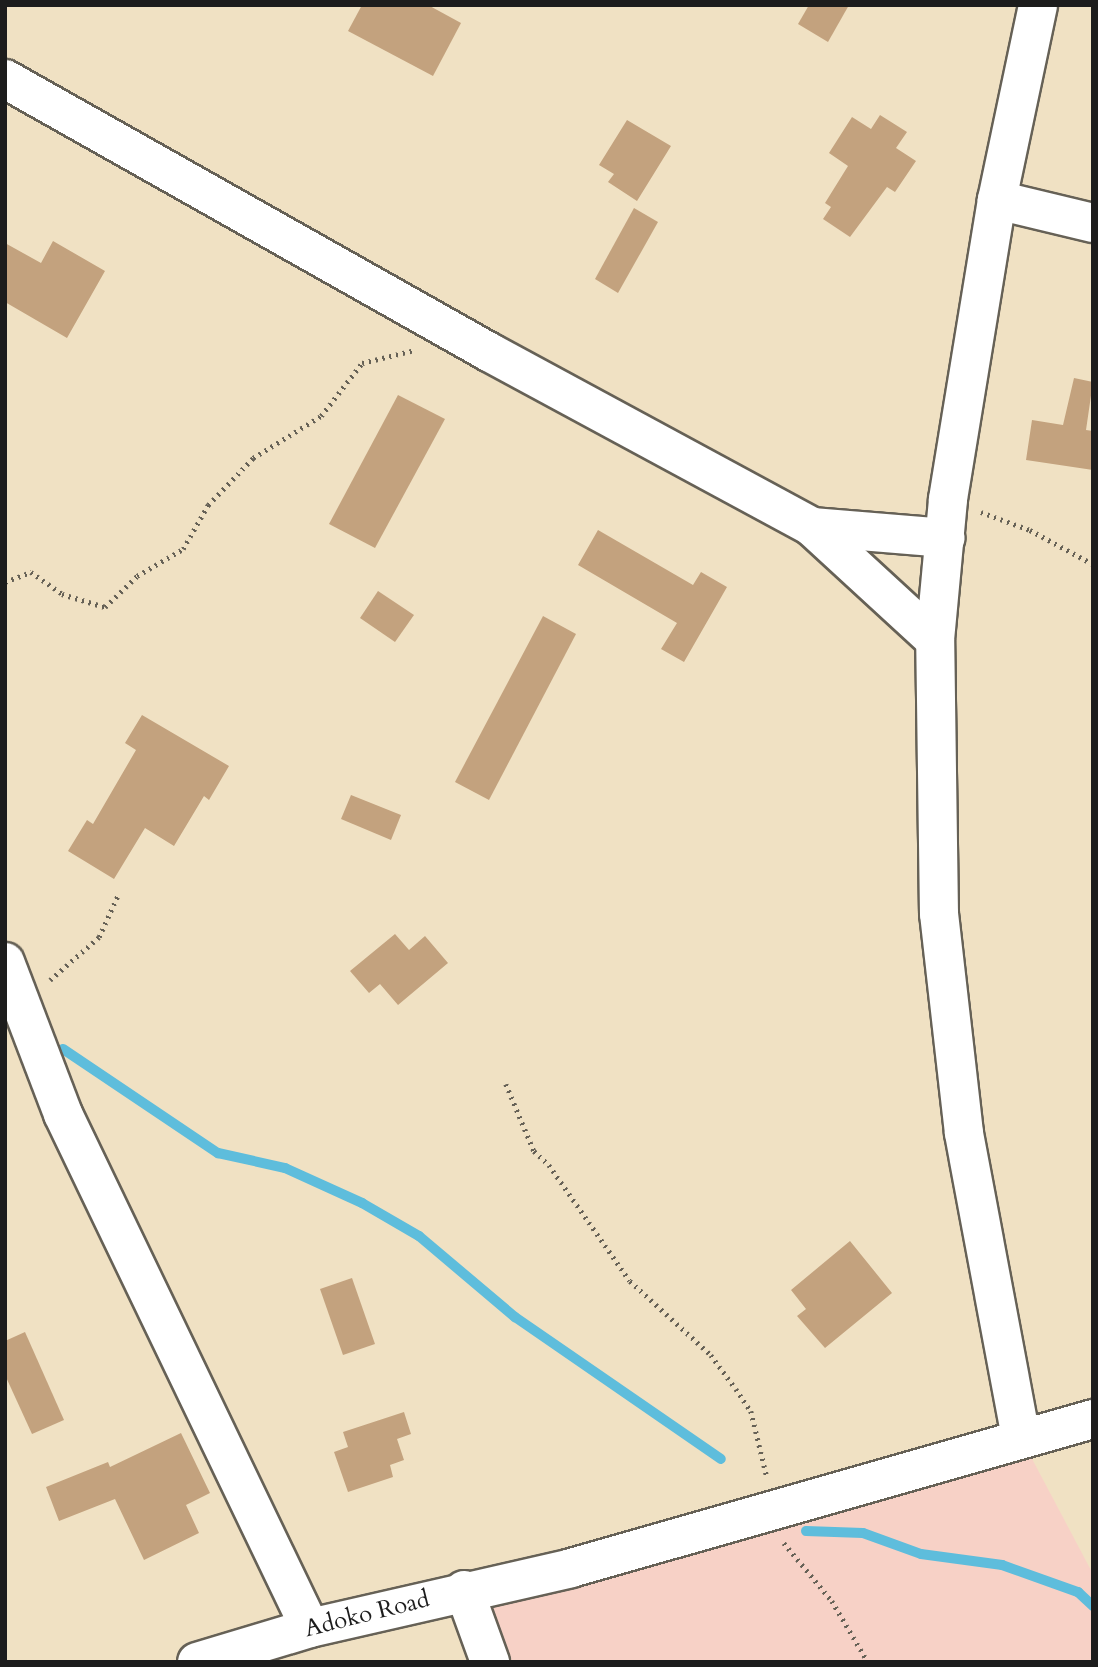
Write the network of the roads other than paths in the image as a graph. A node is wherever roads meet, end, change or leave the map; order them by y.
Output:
1 (1038, 5) edge
2 (5, 79) edge
3 (997, 200) junction
4 (1093, 223) edge
5 (812, 527) junction
6 (946, 538) junction
7 (935, 640) junction
8 (5, 962) edge
9 (1093, 1419) edge
10 (1021, 1437) junction
11 (464, 1590) junction
12 (310, 1628) junction
13 (197, 1662) edge
14 (490, 1662) edge

1 - 3 street
2 - 5 street
3 - 4 street
3 - 6 street
5 - 6 street
5 - 7 street
6 - 7 street
7 - 10 street
8 - 12 street
9 - 10 street
10 - 11 street
11 - 12 street, Adoko Road
11 - 14 street, Adoko Road
12 - 13 street, Adoko Road

